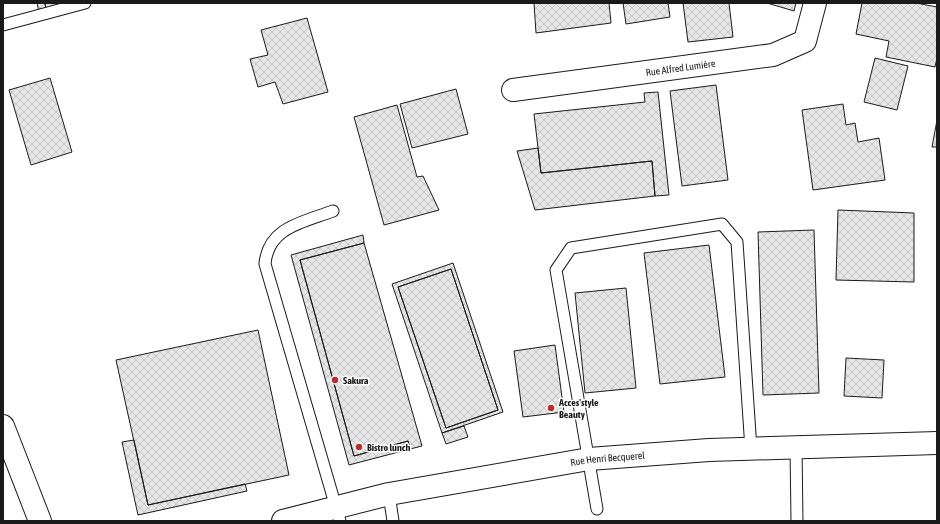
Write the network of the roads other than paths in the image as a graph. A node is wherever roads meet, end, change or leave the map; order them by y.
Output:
1 (85, 3) edge
2 (815, 3) edge
3 (3, 25) edge
4 (513, 90) dead end
5 (334, 211) dead end
6 (3, 426) edge
7 (937, 442) edge
8 (796, 447) junction
9 (751, 448) junction
10 (589, 459) junction
11 (389, 494) junction
12 (597, 509) dead end
13 (338, 514) edge
14 (40, 521) edge
15 (283, 521) edge
16 (393, 521) edge
17 (797, 521) edge

1 - 3 lane
2 - 4 street, Rue Alfred Lumière
5 - 13 lane
6 - 14 street
7 - 8 street, Rue Henri Becquerel
8 - 9 street, Rue Henri Becquerel
8 - 17 lane
9 - 10 street, Rue Henri Becquerel
9 - 10 lane
10 - 11 street, Rue Henri Becquerel
10 - 12 lane
11 - 13 street, Rue Henri Becquerel
11 - 16 lane
13 - 15 street, Rue Henri Becquerel

